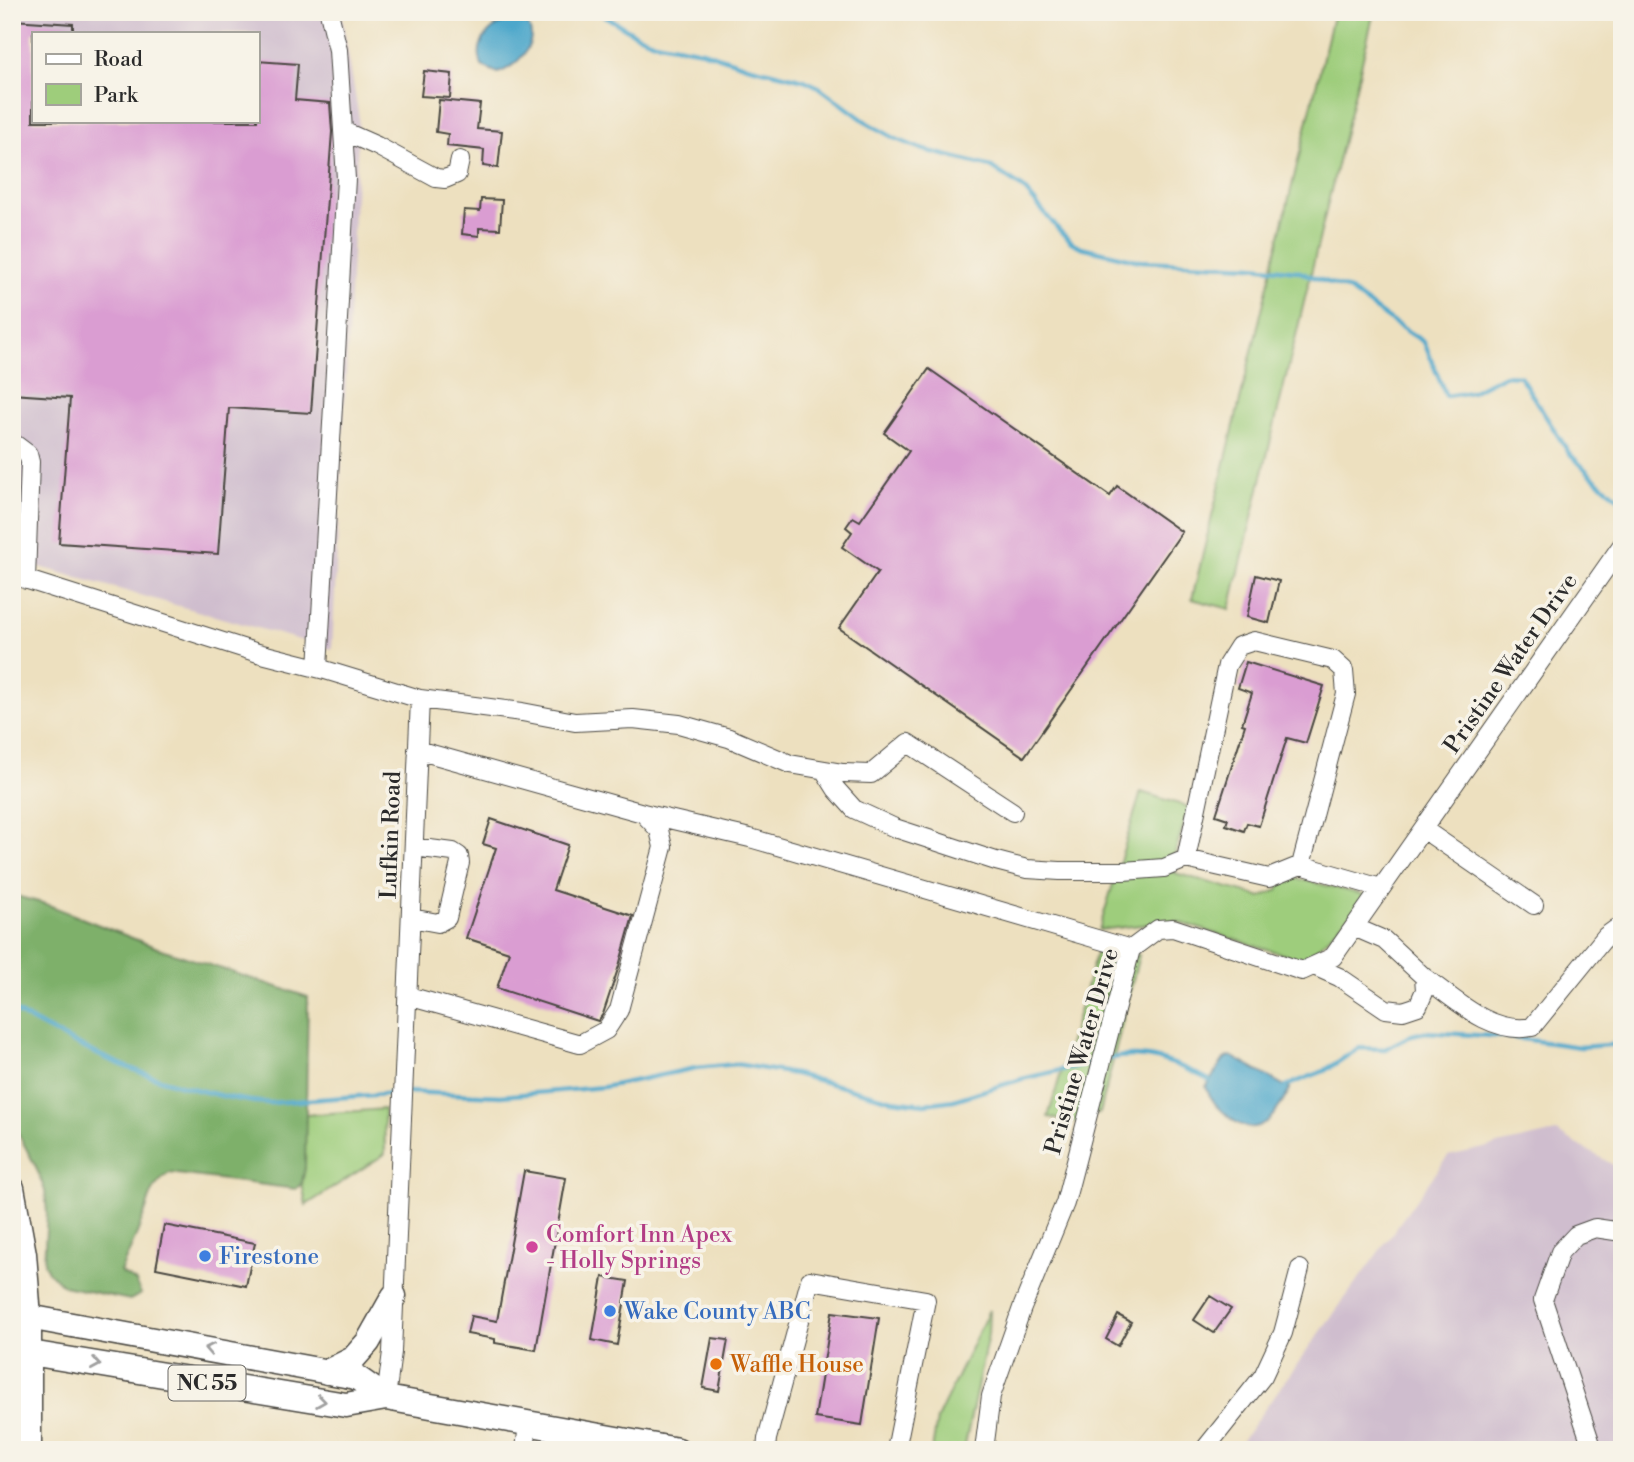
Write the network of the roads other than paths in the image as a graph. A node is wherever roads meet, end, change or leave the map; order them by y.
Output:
1 (329, 12) edge
2 (343, 131) junction
3 (460, 160) dead end
4 (12, 442) edge
5 (20, 534) edge
6 (1619, 555) edge
7 (19, 577) edge
8 (318, 668) junction
9 (420, 699) junction
10 (417, 750) junction
11 (824, 770) junction
12 (1013, 812) dead end
13 (643, 813) junction
14 (1423, 829) junction
15 (414, 847) junction
16 (1186, 859) junction
17 (1301, 865) junction
18 (1381, 888) junction
19 (1534, 905) dead end
20 (411, 918) junction
21 (1354, 927) junction
22 (1622, 928) edge
23 (1131, 949) junction
24 (1314, 966) junction
25 (1424, 977) junction
26 (408, 996) junction
27 (12, 1188) edge
28 (1622, 1232) edge
29 (1300, 1269) dead end
30 (394, 1296) junction
31 (21, 1316) edge
32 (21, 1351) edge
33 (327, 1372) junction
34 (386, 1398) junction
35 (528, 1423) junction
36 (631, 1446) edge
37 (29, 1450) edge
38 (525, 1450) edge
39 (678, 1450) edge
40 (766, 1450) edge
41 (896, 1450) edge
42 (984, 1450) edge
43 (1204, 1450) edge
44 (1593, 1450) edge

1 - 2 street
2 - 3 street
2 - 8 street
4 - 5 street
5 - 7 street
6 - 14 street, Pristine Water Drive
7 - 8 street
8 - 9 street
9 - 10 street, Lufkin Road
9 - 11 street
10 - 13 street
10 - 15 street, Lufkin Road
11 - 12 street
11 - 16 street
13 - 23 street
13 - 26 street
14 - 18 street, Pristine Water Drive
14 - 19 street
15 - 20 street, Lufkin Road
15 - 20 street
16 - 17 street
16 - 17 street
17 - 18 street
18 - 21 street, Pristine Water Drive
20 - 26 street, Lufkin Road
21 - 24 street, Pristine Water Drive
21 - 25 street
22 - 25 street
23 - 24 street, Pristine Water Drive
23 - 42 street, Pristine Water Drive
24 - 25 street
26 - 30 street, Lufkin Road
27 - 31 highway
28 - 44 street
29 - 43 street
30 - 33 highway
30 - 34 street, Lufkin Road
31 - 32 highway
33 -> 31 highway, NC 55
32 -> 34 highway, NC 55
32 - 37 highway
33 - 34 highway, NC 55
34 - 35 highway, NC 55
35 - 36 highway, NC 55
35 - 38 street
36 - 39 highway, NC 55
40 - 41 street

